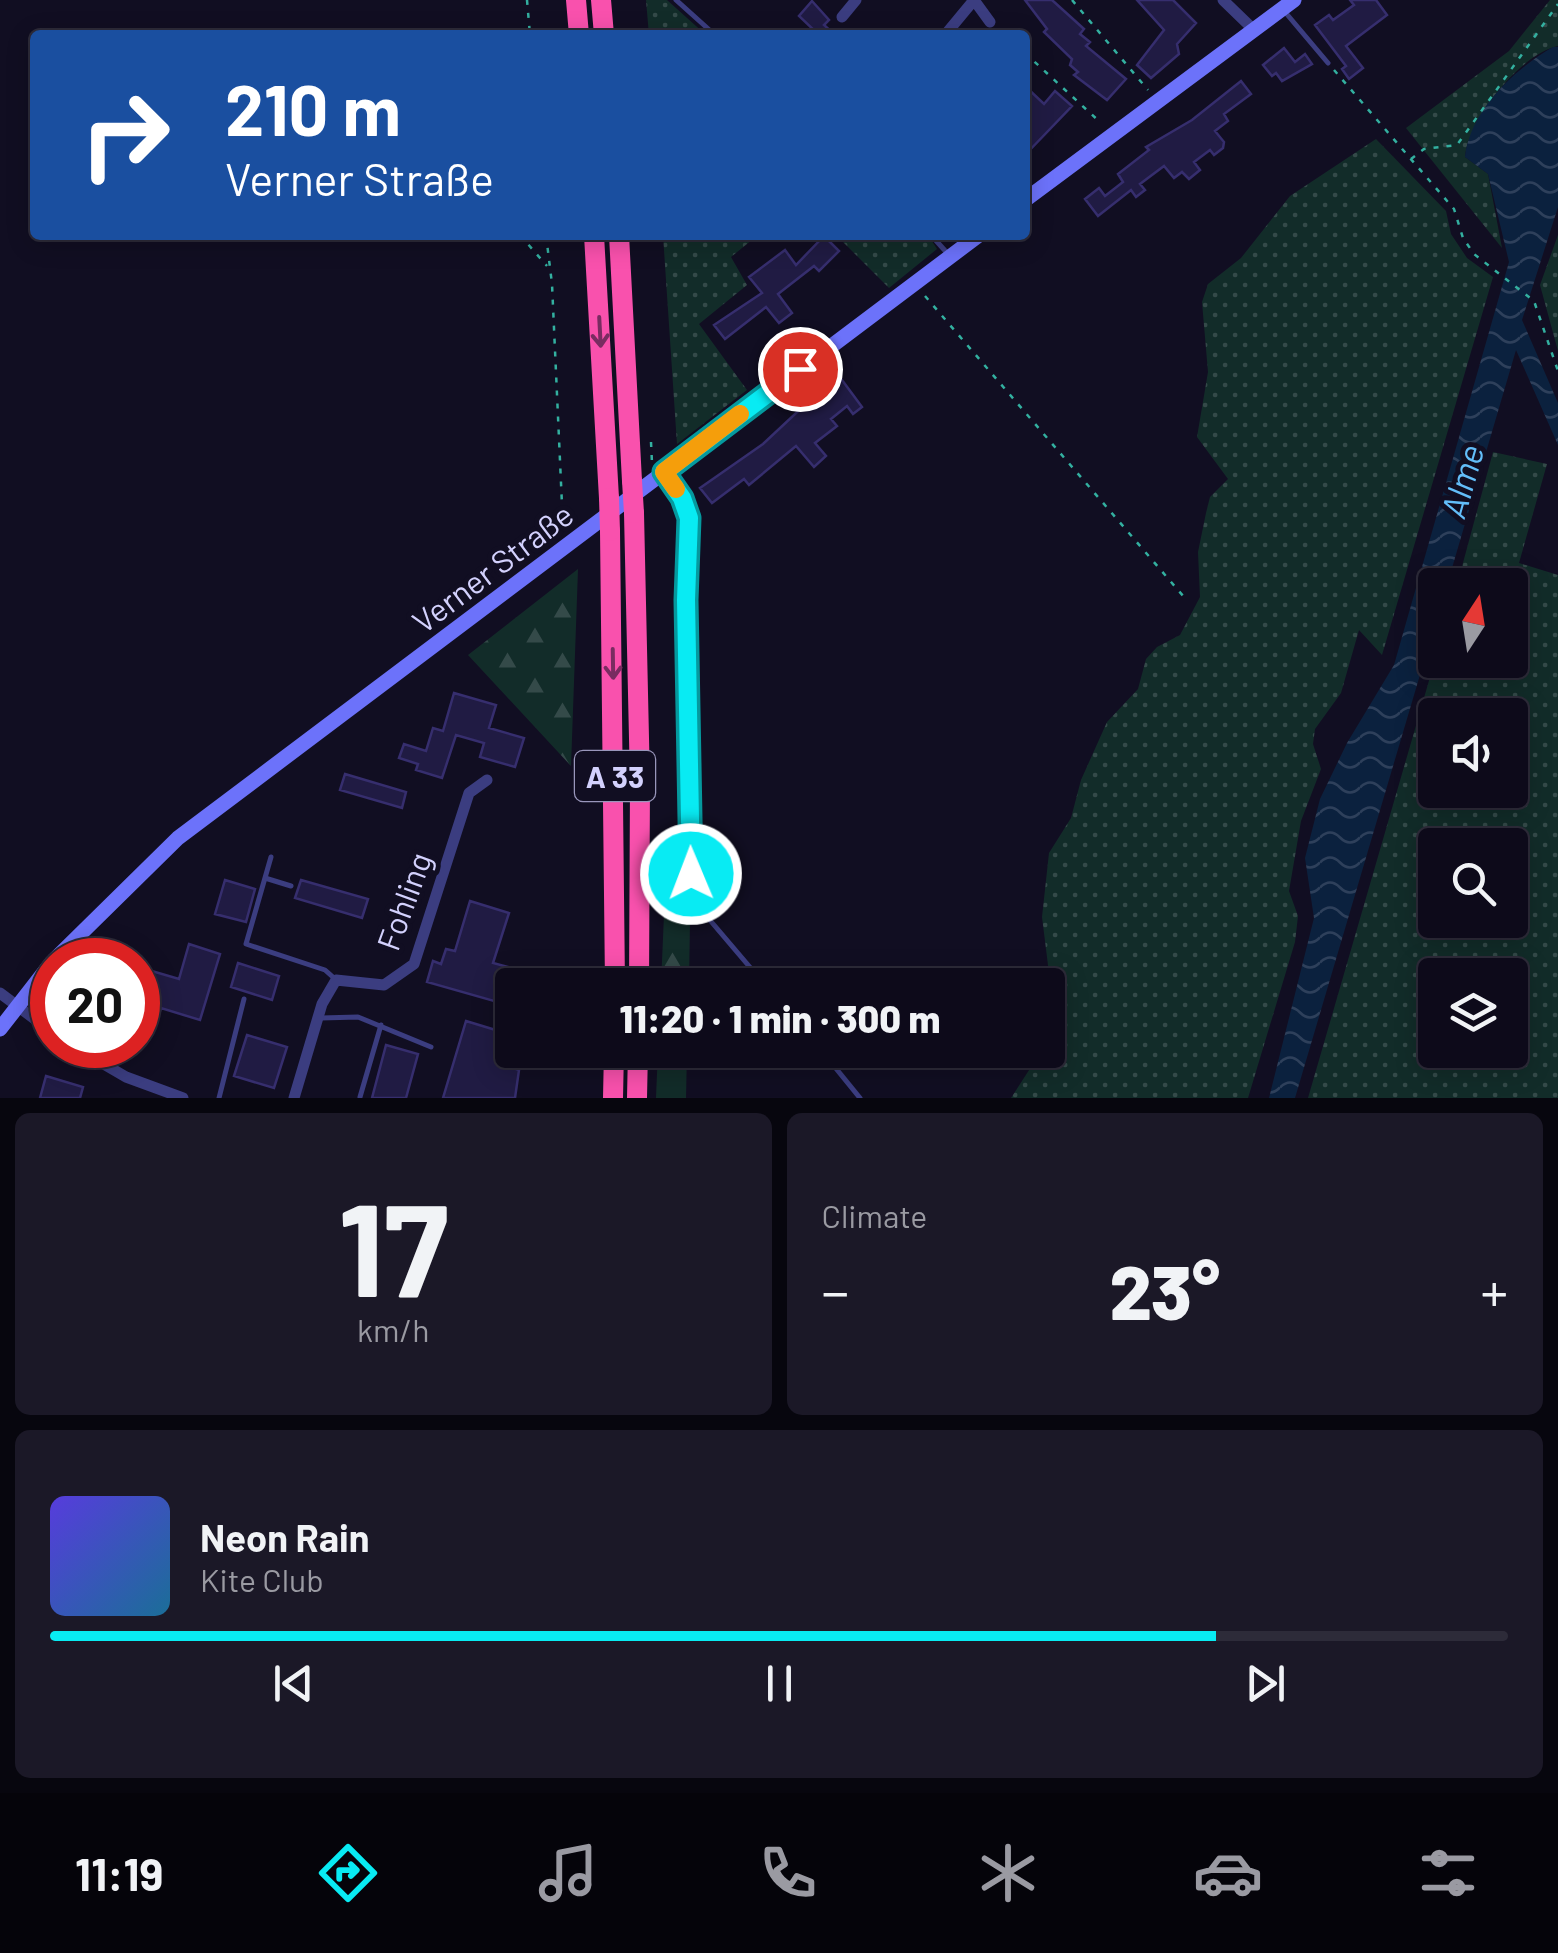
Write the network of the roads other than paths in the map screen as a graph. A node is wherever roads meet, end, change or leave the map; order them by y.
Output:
1 (576, 0) edge
2 (601, 0) edge
3 (676, 0) edge
4 (856, 0) edge
5 (974, 0) edge
6 (1224, 0) edge
7 (1288, 4) edge
8 (842, 17) dead end
9 (990, 22) dead end
10 (579, 30) edge
11 (604, 30) edge
12 (709, 30) edge
13 (949, 30) edge
14 (1254, 30) junction
15 (1328, 63) road end
16 (1030, 196) edge
17 (594, 240) edge
18 (619, 240) edge
19 (936, 240) edge
20 (972, 240) edge
21 (950, 256) junction
22 (658, 468) junction
23 (488, 780) dead end
24 (271, 858) dead end
25 (265, 878) junction
26 (290, 886) dead end
27 (76, 938) edge
28 (615, 968) edge
29 (640, 968) edge
30 (751, 968) edge
31 (336, 980) junction
32 (30, 990) edge
33 (0, 993) edge
34 (244, 998) dead end
35 (17, 1006) junction
36 (30, 1016) edge
37 (318, 1019) junction
38 (380, 1025) junction
39 (0, 1029) edge
40 (431, 1047) dead end
41 (111, 1068) edge
42 (614, 1068) edge
43 (638, 1068) edge
44 (835, 1068) edge
45 (360, 1097) edge
46 (182, 1098) edge
47 (219, 1098) edge
48 (294, 1098) edge
49 (613, 1098) edge
50 (637, 1098) edge
51 (860, 1098) edge

1 - 10 highway
2 - 11 highway
3 - 12 lane
4 - 8 street
5 - 9 street
5 - 13 street
6 - 14 street
7 - 14 main road
7 - 15 lane
14 - 16 main road
17 -> 28 highway, A 33, bridge
18 - 29 highway, A 33, bridge
19 - 21 lane
20 - 21 main road, Verner Straße
21 - 22 main road, Verner Straße
22 - 27 main road, Verner Straße
22 - 30 lane
23 - 31 street, Fohling
24 - 25 lane
25 - 26 lane
25 - 31 lane
31 - 37 street
32 - 35 main road, Verner Straße
33 - 35 street
34 - 47 lane
35 - 36 street
35 - 39 main road, Verner Straße
37 - 38 lane
37 - 48 street
38 - 40 lane
38 - 45 lane
41 - 46 street
42 - 49 highway
43 - 50 highway
44 - 51 lane

